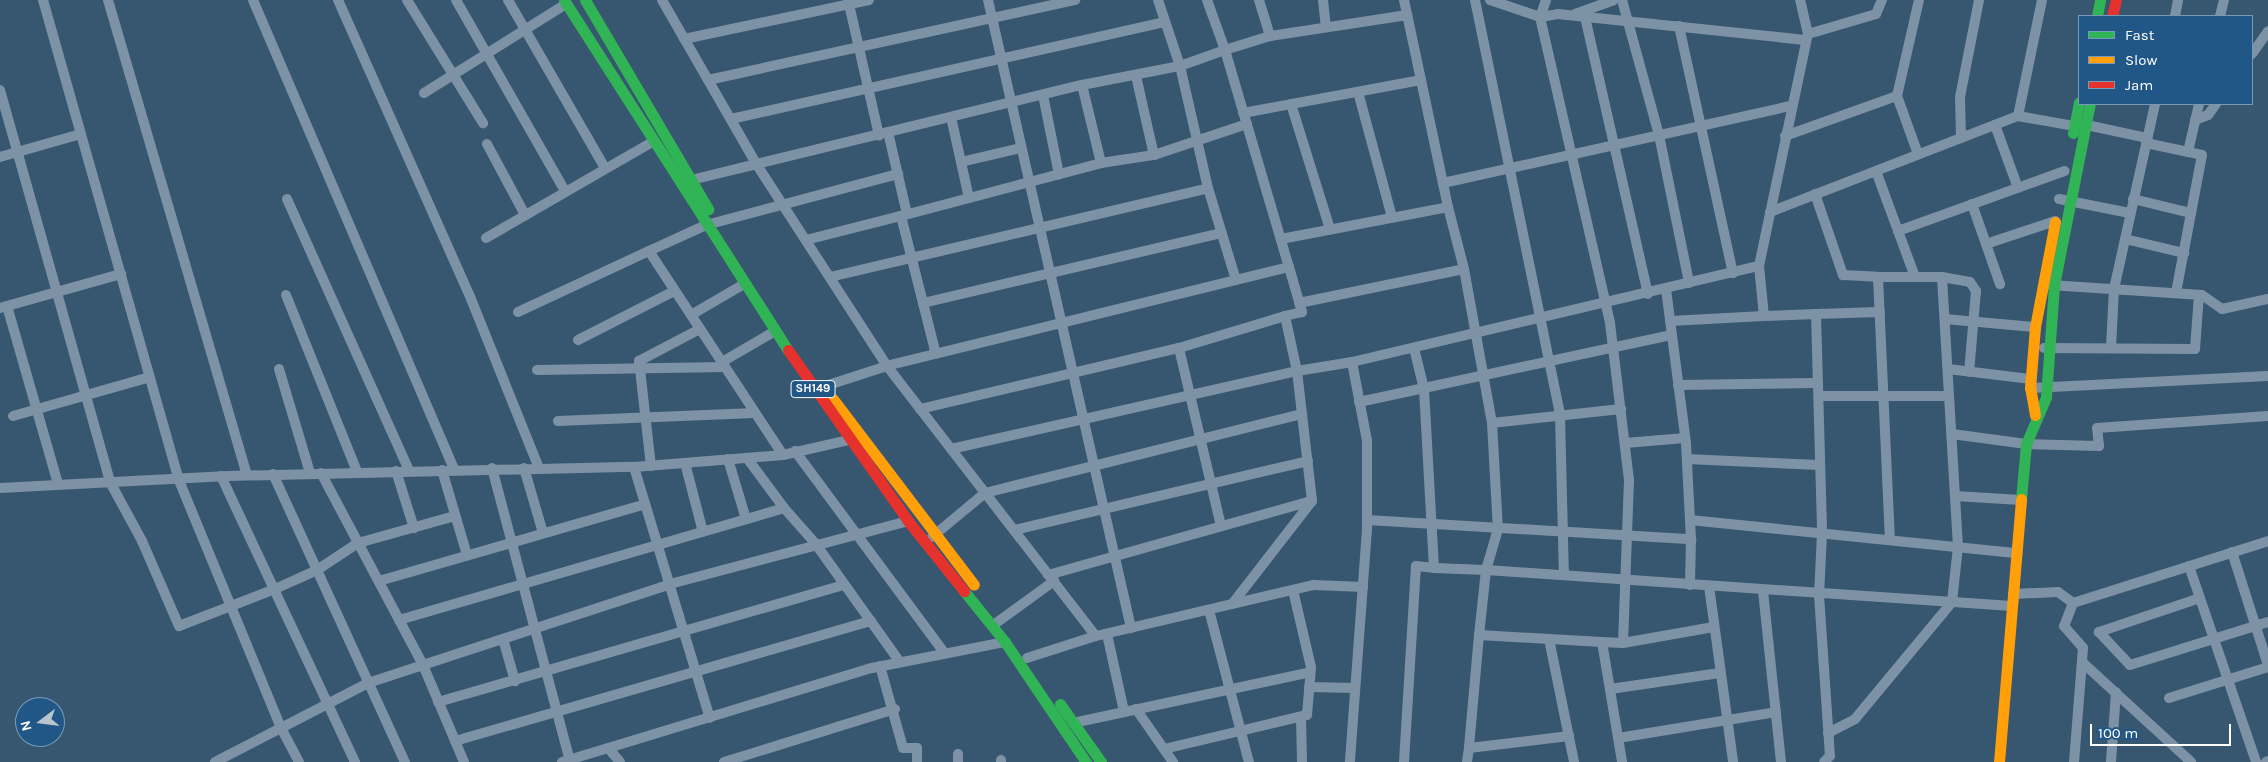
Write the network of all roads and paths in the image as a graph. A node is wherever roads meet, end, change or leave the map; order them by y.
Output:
1 (43, 0) edge
2 (108, 0) edge
3 (254, 0) edge
4 (338, 0) edge
5 (407, 0) edge
6 (456, 0) edge
7 (508, 0) edge
8 (585, 0) edge
9 (664, 0) edge
10 (869, 0) edge
11 (988, 0) edge
12 (1075, 0) edge
13 (1158, 0) edge
14 (1207, 0) edge
15 (1259, 0) edge
16 (1323, 0) edge
17 (1404, 0) edge
18 (1475, 0) edge
19 (1490, 0) edge
20 (1546, 0) edge
21 (1614, 0) edge
22 (1622, 0) edge
23 (1800, 0) edge
24 (1882, 0) edge
25 (1919, 0) edge
26 (1979, 0) edge
27 (2042, 0) edge
28 (2100, 0) edge
29 (2116, 0) edge
30 (2178, 0) edge
31 (2224, 0) edge
32 (565, 2) edge
33 (849, 2) edge
34 (1407, 15) junction
35 (1573, 15) junction
36 (2097, 15) edge
37 (2112, 15) edge
38 (2174, 15) edge
39 (2220, 15) edge
40 (992, 17) junction
41 (1540, 17) junction
42 (1585, 17) junction
43 (1628, 21) junction
44 (1165, 22) junction
45 (1679, 26) junction
46 (526, 27) junction
47 (1326, 27) junction
48 (2268, 31) edge
49 (1270, 36) junction
50 (1807, 37) junction
51 (684, 39) junction
52 (858, 46) junction
53 (1225, 50) junction
54 (489, 51) junction
55 (2253, 53) edge
56 (1000, 58) junction
57 (1180, 66) junction
58 (451, 76) junction
59 (1136, 76) junction
60 (708, 80) junction
61 (1421, 80) junction
62 (1082, 85) junction
63 (868, 88) junction
64 (0, 90) edge
65 (1358, 92) junction
66 (424, 93) dead end
67 (1043, 95) junction
68 (1897, 96) junction
69 (1010, 103) junction
70 (1291, 104) junction
71 (2079, 105) edge
72 (2089, 105) edge
73 (2155, 105) edge
74 (2199, 105) edge
75 (2215, 105) edge
76 (1792, 106) junction
77 (1244, 113) junction
78 (2018, 116) junction
79 (951, 117) junction
80 (731, 119) junction
81 (2195, 120) junction
82 (483, 123) dead end
83 (1247, 124) junction
84 (1995, 125) junction
85 (2078, 125) junction
86 (1699, 126) junction
87 (884, 133) junction
88 (81, 134) junction
89 (1659, 136) junction
90 (1785, 136) junction
91 (1961, 138) junction
92 (2146, 141) junction
93 (652, 142) junction
94 (1198, 143) junction
95 (487, 144) dead end
96 (1616, 145) junction
97 (1020, 148) junction
98 (19, 151) junction
99 (2188, 152) junction
100 (1918, 154) junction
101 (1154, 155) junction
102 (0, 156) edge
103 (1569, 156) junction
104 (755, 162) junction
105 (961, 162) junction
106 (1101, 163) junction
107 (605, 168) junction
108 (1508, 169) junction
109 (1876, 171) junction
110 (2065, 171) junction
111 (898, 174) junction
112 (1059, 174) junction
113 (691, 180) junction
114 (1028, 182) junction
115 (678, 183) junction
116 (1443, 183) junction
117 (1208, 188) junction
118 (2018, 188) junction
119 (566, 191) junction
120 (1815, 194) junction
121 (968, 198) junction
122 (287, 199) dead end
123 (2134, 199) junction
124 (2064, 200) junction
125 (782, 203) junction
126 (1972, 204) junction
127 (1448, 207) junction
128 (1770, 212) junction
129 (2130, 213) junction
130 (2191, 213) junction
131 (525, 215) junction
132 (904, 215) junction
133 (1392, 217) junction
134 (2055, 221) junction
135 (710, 223) junction
136 (1038, 225) junction
137 (1330, 229) junction
138 (1898, 231) junction
139 (1222, 233) junction
140 (486, 238) dead end
141 (2125, 238) junction
142 (1281, 239) junction
143 (806, 240) junction
144 (1986, 244) junction
145 (649, 251) junction
146 (2184, 252) junction
147 (912, 257) junction
148 (1759, 266) junction
149 (1289, 267) junction
150 (1464, 269) junction
151 (1050, 273) junction
152 (1733, 273) junction
153 (121, 274) junction
154 (830, 277) junction
155 (1878, 277) junction
156 (1915, 277) junction
157 (1942, 277) junction
158 (1236, 280) junction
159 (744, 284) junction
160 (1689, 284) junction
161 (2000, 284) dead end
162 (2049, 285) junction
163 (1666, 289) junction
164 (2114, 289) junction
165 (674, 291) junction
166 (58, 292) junction
167 (2176, 293) junction
168 (1648, 294) junction
169 (286, 295) dead end
170 (2199, 295) junction
171 (2268, 299) edge
172 (923, 303) junction
173 (1299, 303) junction
174 (1606, 304) junction
175 (4, 307) edge
176 (518, 312) dead end
177 (1880, 312) junction
178 (1816, 314) junction
179 (691, 315) junction
180 (1286, 316) junction
181 (1764, 316) junction
182 (1541, 319) junction
183 (1670, 320) junction
184 (1945, 320) junction
185 (1973, 322) junction
186 (1061, 323) junction
187 (2035, 327) junction
188 (700, 329) junction
189 (775, 331) junction
190 (1477, 334) junction
191 (1672, 335) junction
192 (578, 340) dead end
193 (1179, 348) junction
194 (1414, 348) junction
195 (1613, 348) junction
196 (2033, 348) junction
197 (2049, 348) junction
198 (2111, 348) junction
199 (936, 354) junction
200 (1352, 362) junction
201 (1549, 362) junction
202 (724, 364) junction
203 (887, 366) junction
204 (279, 369) dead end
205 (640, 369) junction
206 (1948, 369) junction
207 (538, 370) dead end
208 (1297, 371) junction
209 (1969, 372) junction
210 (1073, 374) junction
211 (2268, 376) edge
212 (150, 377) junction
213 (1484, 377) junction
214 (1818, 383) junction
215 (2031, 383) junction
216 (1678, 385) junction
217 (2046, 387) junction
218 (818, 388) junction
219 (1424, 389) junction
220 (1189, 393) junction
221 (1884, 394) junction
222 (86, 395) junction
223 (1819, 396) junction
224 (1949, 396) junction
225 (1359, 402) junction
226 (37, 409) junction
227 (920, 409) junction
228 (1620, 409) junction
229 (755, 413) junction
230 (1302, 414) junction
231 (1560, 415) junction
232 (2035, 415) junction
233 (13, 416) dead end
234 (2268, 416) edge
235 (648, 417) junction
236 (1083, 418) junction
237 (558, 421) dead end
238 (1492, 423) junction
239 (1952, 434) junction
240 (1685, 438) junction
241 (1200, 439) junction
242 (849, 440) junction
243 (1625, 443) junction
244 (2026, 444) junction
245 (951, 449) junction
246 (796, 452) junction
247 (783, 455) junction
248 (747, 458) junction
249 (728, 459) junction
250 (1687, 459) junction
251 (1308, 461) junction
252 (685, 463) junction
253 (1094, 465) junction
254 (1820, 465) junction
255 (651, 466) junction
256 (634, 467) junction
257 (492, 468) junction
258 (524, 468) junction
259 (539, 468) junction
260 (454, 469) junction
261 (442, 470) junction
262 (396, 471) junction
263 (409, 471) junction
264 (357, 472) junction
265 (310, 473) junction
266 (322, 473) junction
267 (273, 474) junction
268 (247, 475) junction
269 (222, 476) junction
270 (178, 478) junction
271 (110, 482) junction
272 (1210, 483) junction
273 (58, 484) junction
274 (0, 488) edge
275 (985, 493) junction
276 (1955, 496) junction
277 (2021, 500) junction
278 (1312, 501) junction
279 (645, 504) junction
280 (784, 508) junction
281 (1103, 508) junction
282 (456, 516) junction
283 (746, 519) junction
284 (1367, 520) junction
285 (1690, 520) junction
286 (908, 521) junction
287 (1433, 524) junction
288 (1221, 526) junction
289 (414, 528) junction
290 (1498, 529) junction
291 (1014, 530) junction
292 (702, 532) junction
293 (855, 532) junction
294 (1563, 532) junction
295 (543, 533) junction
296 (1822, 534) junction
297 (1627, 536) junction
298 (930, 538) junction
299 (1690, 539) junction
300 (1890, 540) junction
301 (2268, 541) edge
302 (511, 542) junction
303 (358, 543) junction
304 (815, 543) junction
305 (658, 545) junction
306 (1958, 547) junction
307 (2232, 552) junction
308 (2017, 553) junction
309 (467, 555) junction
310 (1114, 555) junction
311 (2189, 566) junction
312 (1434, 568) junction
313 (317, 570) junction
314 (1486, 570) junction
315 (1564, 575) junction
316 (1051, 578) junction
317 (1625, 580) junction
318 (378, 581) junction
319 (522, 584) junction
320 (670, 584) junction
321 (844, 584) junction
322 (1690, 585) junction
323 (1708, 586) junction
324 (1363, 587) junction
325 (275, 590) junction
326 (1293, 590) junction
327 (1763, 590) junction
328 (1819, 595) junction
329 (2200, 598) junction
330 (2013, 600) junction
331 (1952, 602) junction
332 (2073, 603) junction
333 (1232, 604) junction
334 (231, 607) junction
335 (1209, 610) junction
336 (399, 620) junction
337 (870, 621) junction
338 (2268, 622) edge
339 (997, 623) junction
340 (2256, 626) junction
341 (1714, 627) junction
342 (1131, 628) junction
343 (534, 629) junction
344 (684, 633) junction
345 (1107, 634) junction
346 (1479, 635) junction
347 (1096, 636) junction
348 (503, 639) junction
349 (1549, 639) junction
350 (2214, 639) junction
351 (1005, 642) junction
352 (1602, 642) junction
353 (1623, 643) junction
354 (944, 652) junction
355 (1027, 658) junction
356 (900, 662) junction
357 (2082, 662) junction
358 (423, 665) junction
359 (880, 666) junction
360 (2268, 666) edge
361 (1310, 672) junction
362 (546, 673) junction
363 (1720, 673) junction
364 (697, 674) junction
365 (2228, 680) junction
366 (515, 681) junction
367 (368, 683) junction
368 (1309, 687) junction
369 (1355, 688) junction
370 (1610, 689) junction
371 (1230, 691) junction
372 (2116, 692) junction
373 (2170, 698) dead end
374 (438, 702) junction
375 (328, 704) junction
376 (895, 709) junction
377 (1136, 709) junction
378 (1124, 711) junction
379 (1776, 712) junction
380 (557, 714) junction
381 (1301, 717) junction
382 (710, 718) junction
383 (1726, 719) junction
384 (1074, 724) junction
385 (281, 728) junction
386 (1241, 732) junction
387 (1828, 733) junction
388 (1569, 736) junction
389 (1618, 738) junction
390 (455, 742) junction
391 (608, 748) junction
392 (1469, 748) junction
393 (1164, 749) junction
394 (567, 761) edge
395 (215, 762) edge
396 (299, 762) edge
397 (355, 762) edge
398 (405, 762) edge
399 (464, 762) edge
400 (620, 762) edge
401 (724, 762) edge
402 (917, 762) edge
403 (1086, 762) edge
404 (1101, 762) edge
405 (1173, 762) edge
406 (1249, 762) edge
407 (1302, 762) edge
408 (1350, 762) edge
409 (1404, 762) edge
410 (1467, 762) edge
411 (1574, 762) edge
412 (1622, 762) edge
413 (1733, 762) edge
414 (1781, 762) edge
415 (1824, 762) edge
416 (1999, 762) edge
417 (2074, 762) edge
418 (2111, 762) edge
419 (2191, 762) edge
420 (2256, 762) edge

1 - 88 street
2 - 268 street
3 - 260 street
4 - 259 street
5 - 58 street
6 - 54 street
7 - 46 street
8 - 113 main road, SH149
9 - 51 street
10 - 33 street
11 - 40 street
12 - 40 street
13 - 44 street
14 - 53 street
15 - 49 street
16 - 47 street
17 - 34 street
18 - 108 street
19 - 41 street
20 - 41 street
21 - 35 street
22 - 43 street
23 - 50 street
24 - 50 street
25 - 68 street
26 - 91 street
27 - 78 street
28 - 36 main road
29 - 37 main road
30 - 38 street
31 - 39 street
32 - 46 street
32 - 93 main road, SH149
33 - 51 street
33 - 52 street
34 - 47 street
34 - 61 street
35 - 41 street
35 - 42 street
40 - 52 street
40 - 56 street
41 - 103 street
42 - 43 street
42 - 96 street
43 - 45 street
43 - 89 street
44 - 56 street
44 - 57 street
45 - 50 street
45 - 86 street
46 - 54 street
46 - 107 street
47 - 49 street
48 - 55 street
49 - 53 street
50 - 76 street
51 - 60 street
52 - 60 street
52 - 63 street
53 - 57 street
53 - 77 street
54 - 58 street
54 - 119 street
56 - 63 street
56 - 69 street
57 - 59 street
57 - 94 street
58 - 66 street
58 - 82 street
59 - 62 street
59 - 101 street
60 - 80 street
61 - 65 street
61 - 116 street
62 - 67 street
62 - 106 street
63 - 80 street
63 - 87 street
64 - 98 street
65 - 70 street
65 - 133 street
67 - 69 street
67 - 112 street
68 - 90 street
68 - 100 street
69 - 79 street
69 - 97 street
70 - 77 street
70 - 137 street
71 - 85 main road
72 - 85 main road
73 - 92 street
74 - 81 street
75 - 81 street
76 - 86 street
76 - 90 street
77 - 83 street
78 - 84 street
78 - 85 street
79 - 87 street
79 - 105 street
80 - 104 street
81 - 99 street
83 - 94 street
83 - 142 street
84 - 91 street
84 - 118 street
85 - 92 street
85 - 110 main road
85 - 124 main road
86 - 89 street
86 - 152 street
87 - 104 street
87 - 111 street
88 - 98 street
88 - 153 street
89 - 96 street
89 - 160 street
90 - 128 street
91 - 100 street
92 - 99 street
92 - 123 street
93 - 107 street
93 - 115 main road, SH149
94 - 101 street
94 - 117 street
95 - 131 street
96 - 103 street
96 - 168 street
97 - 105 street
97 - 114 street
98 - 102 street
98 - 166 street
99 - 130 street
100 - 109 street
101 - 106 street
103 - 108 street
103 - 174 street
104 - 113 street
104 - 125 street
105 - 121 street
106 - 112 street
107 - 119 street
108 - 116 street
108 - 182 street
109 - 120 street
109 - 138 street
110 - 118 street
110 - 124 main road
111 - 125 street
111 - 132 street
112 - 114 street
113 - 115 street
113 - 135 main road, SH149
114 - 121 street
114 - 136 street
115 - 135 main road, SH149
116 - 127 street
117 - 136 street
117 - 139 street
118 - 126 street
119 - 131 street
120 - 128 street
120 - 155 street
121 - 132 street
122 - 263 street
123 - 129 street
123 - 130 street
124 - 129 street
124 - 134 main road
124 - 162 main road
125 - 135 street
125 - 143 street
126 - 138 street
126 - 144 street
127 - 133 street
127 - 150 street
128 - 148 street
129 - 141 street
130 - 146 street
131 - 140 street
132 - 143 street
132 - 147 street
133 - 137 street
134 - 144 street
134 - 162 main road
135 - 145 street
135 - 159 main road, SH149
135 - 218 main road, SH149
136 - 147 street
136 - 151 street
137 - 142 street
138 - 156 street
139 - 151 street
139 - 158 street
141 - 146 street
141 - 164 street
142 - 149 street
143 - 154 street
144 - 161 street
145 - 165 street
145 - 176 street
146 - 167 street
147 - 154 street
147 - 172 street
148 - 152 street
148 - 181 street
149 - 158 street
149 - 173 street
150 - 173 street
150 - 190 street
151 - 172 street
151 - 186 street
152 - 160 street
153 - 166 street
153 - 212 street
154 - 203 street
155 - 156 street
155 - 177 street
156 - 157 street
157 - 184 street
157 - 185 street
158 - 186 street
159 - 179 street
159 - 189 main road, SH149
160 - 163 street
162 - 164 street
162 - 187 main road
162 - 197 main road
163 - 168 street
163 - 183 street
164 - 167 street
164 - 198 street
165 - 179 street
165 - 192 street
166 - 175 street
166 - 222 street
167 - 170 street
168 - 174 street
169 - 264 street
170 - 171 street
170 - 198 street
172 - 199 street
173 - 180 street
174 - 182 street
174 - 195 street
175 - 226 street
177 - 178 street
177 - 221 street
178 - 181 street
178 - 214 street
179 - 188 street
180 - 193 street
180 - 208 street
181 - 183 street
182 - 190 street
182 - 201 street
183 - 191 street
184 - 185 street
184 - 206 street
185 - 187 street
185 - 209 street
186 - 199 street
186 - 210 street
187 - 196 main road
188 - 202 street
188 - 205 street
189 - 202 street
189 - 218 main road, SH149
190 - 194 street
190 - 213 street
191 - 195 street
191 - 216 street
193 - 210 street
193 - 220 street
194 - 200 street
194 - 219 street
195 - 201 street
195 - 228 street
196 - 197 street
196 - 215 main road
197 - 198 street
197 - 217 main road
199 - 203 street
200 - 208 street
200 - 225 street
201 - 213 street
201 - 231 street
202 - 205 street
202 - 229 street
203 - 218 street
203 - 227 street
204 - 265 street
205 - 207 street
205 - 235 street
206 - 209 street
206 - 224 street
208 - 220 street
208 - 230 street
209 - 215 street
210 - 227 street
210 - 236 street
211 - 217 street
212 - 222 street
212 - 270 street
213 - 219 street
213 - 238 street
214 - 216 street
214 - 223 street
215 - 217 street
215 - 232 main road
216 - 240 street
217 - 232 main road
218 - 242 main road, SH149
218 - 298 main road, SH149
219 - 225 street
219 - 287 street
220 - 236 street
220 - 241 street
221 - 223 street
221 - 224 street
221 - 300 street
222 - 226 street
222 - 271 street
223 - 254 street
224 - 239 street
225 - 284 street
226 - 233 street
226 - 273 street
227 - 245 street
228 - 231 street
228 - 243 street
229 - 235 street
229 - 247 street
230 - 241 street
230 - 251 street
231 - 238 street
231 - 294 street
232 - 244 main road
234 - 244 street
235 - 237 street
235 - 255 street
236 - 245 street
236 - 253 street
238 - 290 street
239 - 244 street
239 - 276 street
240 - 243 street
240 - 250 street
241 - 253 street
241 - 272 street
242 - 246 street
242 - 286 main road, SH149
243 - 297 street
244 - 277 main road
245 - 275 street
246 - 247 street
246 - 293 street
247 - 248 street
248 - 249 street
248 - 280 street
249 - 252 street
249 - 283 street
250 - 254 street
250 - 285 street
251 - 272 street
251 - 278 street
252 - 255 street
252 - 292 street
253 - 275 street
253 - 281 street
254 - 296 street
255 - 256 street
256 - 259 street
256 - 279 street
257 - 258 street
257 - 260 street
257 - 302 street
258 - 259 street
258 - 295 street
260 - 261 street
261 - 263 street
261 - 282 street
262 - 263 street
262 - 264 street
262 - 289 street
264 - 266 street
265 - 266 street
265 - 267 street
266 - 303 street
267 - 268 street
267 - 313 street
268 - 269 street
269 - 270 street
269 - 325 street
270 - 271 street
270 - 334 street
271 - 273 street
271 - 334 street
272 - 281 street
272 - 288 street
273 - 274 street
275 - 291 street
275 - 298 street
276 - 277 street
276 - 306 street
277 - 308 main road
278 - 288 street
278 - 333 street
279 - 295 street
279 - 305 street
280 - 283 street
280 - 304 street
281 - 291 street
281 - 310 street
282 - 289 street
282 - 309 street
283 - 292 street
284 - 287 street
284 - 324 street
285 - 296 street
285 - 299 street
286 - 293 street
286 - 298 main road, SH149
287 - 290 street
287 - 312 street
288 - 310 street
289 - 303 street
290 - 294 street
290 - 314 street
291 - 316 street
292 - 305 street
293 - 304 street
293 - 354 street
294 - 297 street
294 - 315 street
295 - 302 street
296 - 300 street
296 - 328 street
297 - 299 street
297 - 317 street
298 - 339 main road, SH149
299 - 322 street
300 - 306 street
301 - 307 street
302 - 309 street
302 - 319 street
303 - 313 street
303 - 318 street
304 - 320 street
304 - 321 street
305 - 319 street
305 - 320 street
306 - 308 street
306 - 331 street
307 - 311 street
307 - 340 street
308 - 330 main road
309 - 318 street
310 - 316 street
310 - 342 street
311 - 329 street
311 - 332 street
312 - 314 street
312 - 409 street
313 - 325 street
313 - 367 street
314 - 315 street
314 - 346 street
315 - 317 street
316 - 339 street
316 - 347 street
317 - 322 street
317 - 353 street
318 - 336 street
319 - 336 street
319 - 343 street
320 - 343 street
320 - 344 street
321 - 337 street
321 - 344 street
322 - 323 street
323 - 327 street
323 - 341 street
324 - 326 street
324 - 369 street
325 - 334 street
325 - 375 street
326 - 333 street
326 - 361 street
327 - 328 street
327 - 379 street
328 - 331 street
328 - 387 street
329 - 350 street
329 - 350 street
330 - 331 street
330 - 332 street
330 - 416 main road
331 - 387 street
332 - 357 street
333 - 335 street
334 - 385 street
335 - 342 street
335 - 371 street
336 - 358 street
337 - 356 street
337 - 364 street
338 - 340 street
339 - 351 main road, SH149
339 - 355 main road, SH149
340 - 350 street
340 - 360 street
341 - 353 street
341 - 363 street
342 - 345 street
343 - 348 street
343 - 362 street
344 - 362 street
344 - 364 street
345 - 347 street
345 - 378 street
346 - 349 street
346 - 392 street
347 - 355 street
348 - 358 street
348 - 366 street
349 - 352 street
349 - 388 street
350 - 365 street
351 - 354 street
351 - 403 main road, SH149
352 - 353 street
352 - 370 street
354 - 356 street
355 - 384 main road, SH149
356 - 359 street
357 - 372 street
357 - 417 street
358 - 367 street
358 - 374 street
359 - 376 street
359 - 382 street
360 - 365 street
361 - 368 street
361 - 371 street
362 - 366 street
362 - 380 street
363 - 370 street
363 - 383 street
364 - 380 street
364 - 382 street
365 - 373 street
365 - 420 street
366 - 374 street
367 - 375 street
367 - 398 street
368 - 369 street
368 - 381 street
369 - 408 street
370 - 389 street
371 - 377 street
371 - 386 street
372 - 418 street
372 - 419 street
374 - 390 street
375 - 385 street
375 - 397 street
376 - 401 street
376 - 402 street
377 - 378 street
377 - 393 street
378 - 384 street
379 - 383 street
379 - 414 street
380 - 390 street
380 - 394 street
381 - 386 street
381 - 407 street
382 - 391 street
383 - 389 street
383 - 413 street
384 - 404 main road, SH149
385 - 395 street
385 - 396 street
386 - 393 street
386 - 406 street
387 - 415 street
388 - 392 street
388 - 411 street
389 - 412 street
390 - 399 street
391 - 394 street
391 - 400 street
392 - 410 street
393 - 405 street

